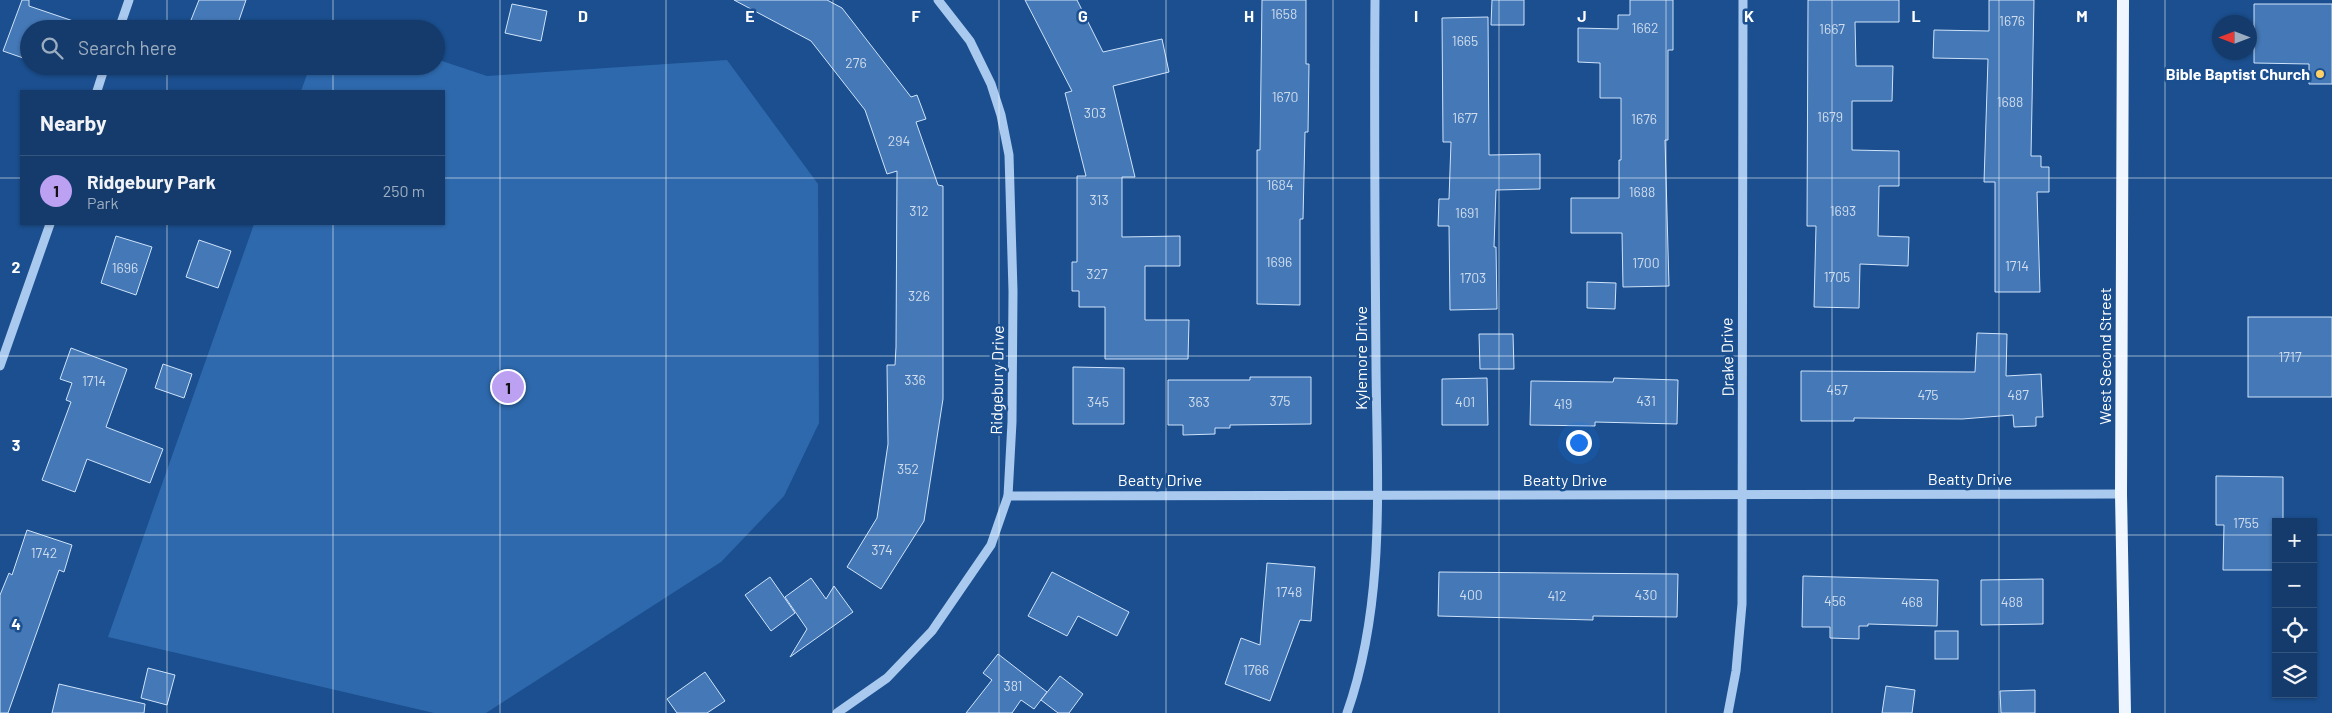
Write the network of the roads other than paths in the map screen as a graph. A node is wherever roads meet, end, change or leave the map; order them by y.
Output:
1 (129, 0) edge
2 (938, 0) edge
3 (1375, 0) edge
4 (1743, 0) edge
5 (2123, 0) edge
6 (122, 20) edge
7 (102, 75) edge
8 (97, 90) edge
9 (50, 225) edge
10 (0, 366) edge
11 (2121, 494) junction
12 (1377, 495) junction
13 (1743, 495) junction
14 (1008, 496) junction
15 (837, 713) edge
16 (1347, 713) edge
17 (1728, 713) edge
18 (2125, 713) edge

1 - 6 street
2 - 14 street, Ridgebury Drive
3 - 12 street, Kylemore Drive
4 - 13 street, Drake Drive
5 - 11 main road, West Second Street
7 - 8 street
9 - 10 street
11 - 13 street, Beatty Drive
11 - 18 main road, West Second Street
12 - 13 street, Beatty Drive
12 - 14 street, Beatty Drive
12 - 16 street, Kylemore Drive
13 - 17 street, Drake Drive
14 - 15 street, Ridgebury Drive

